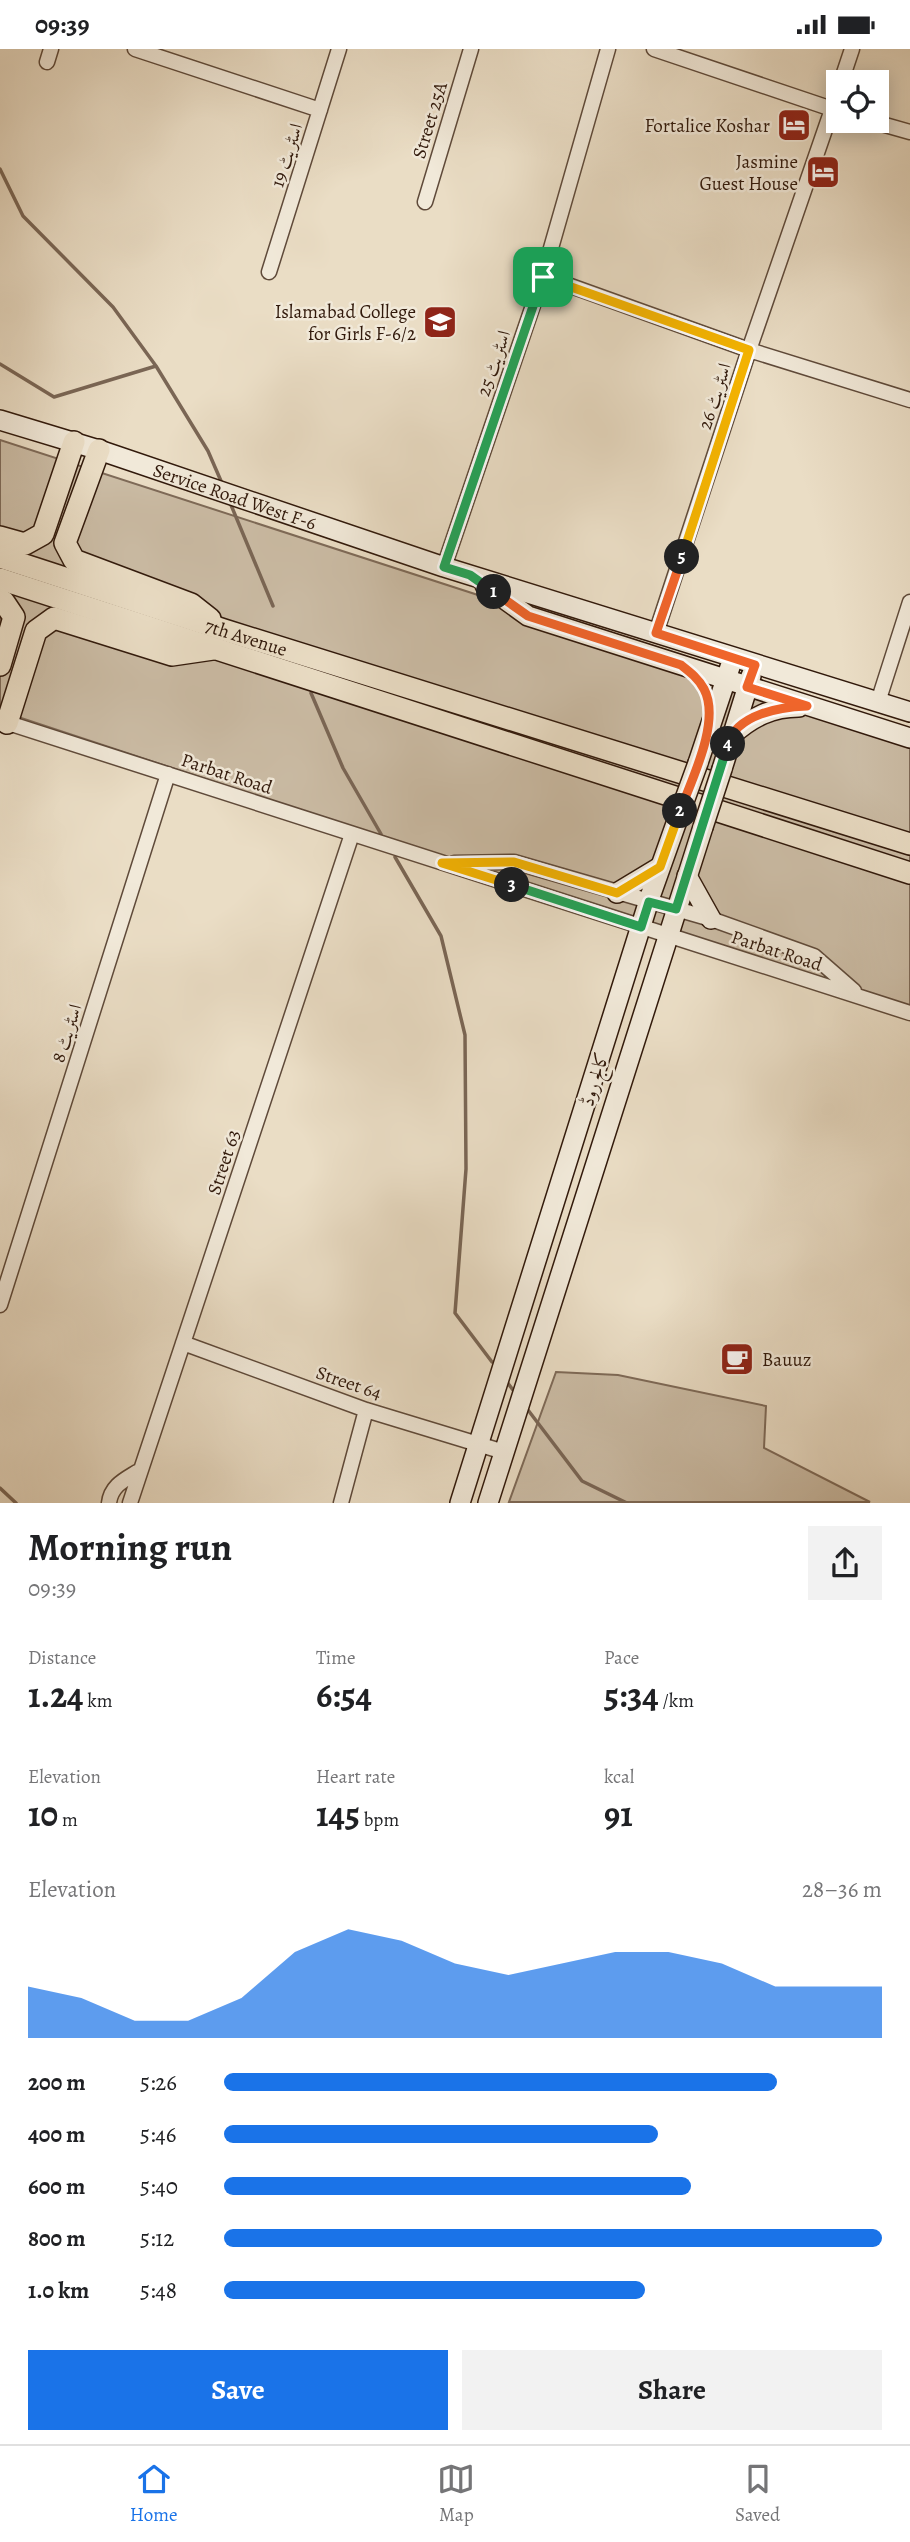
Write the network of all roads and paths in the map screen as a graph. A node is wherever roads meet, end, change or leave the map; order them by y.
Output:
1 (135, 49) edge
2 (339, 49) edge
3 (471, 49) edge
4 (608, 49) edge
5 (654, 49) edge
6 (852, 49) edge
7 (845, 70) edge
8 (826, 107) edge
9 (320, 110) junction
10 (889, 126) edge
11 (910, 132) edge
12 (828, 133) edge
13 (425, 202) dead end
14 (270, 272) dead end
15 (543, 277) junction
16 (749, 350) junction
17 (910, 400) edge
18 (0, 420) edge
19 (74, 443) junction
20 (99, 450) junction
21 (0, 537) edge
22 (0, 557) edge
23 (444, 567) junction
24 (470, 575) junction
25 (0, 579) edge
26 (0, 600) edge
27 (910, 602) edge
28 (656, 633) junction
29 (221, 639) junction
30 (734, 658) junction
31 (0, 665) edge
32 (681, 665) junction
33 (755, 665) junction
34 (724, 679) junction
35 (747, 687) junction
36 (878, 702) junction
37 (807, 706) junction
38 (910, 712) edge
39 (4, 722) edge
40 (709, 725) junction
41 (731, 736) junction
42 (910, 738) edge
43 (168, 774) junction
44 (352, 834) junction
45 (910, 843) edge
46 (442, 863) junction
47 (660, 867) junction
48 (910, 873) edge
49 (687, 876) junction
50 (617, 893) junction
51 (649, 902) junction
52 (676, 909) junction
53 (711, 919) junction
54 (641, 927) junction
55 (668, 935) junction
56 (860, 997) junction
57 (910, 1013) edge
58 (0, 1305) edge
59 (183, 1343) junction
60 (366, 1410) junction
61 (480, 1443) junction
62 (504, 1451) junction
63 (137, 1472) dead end
64 (109, 1503) edge
65 (130, 1503) edge
66 (341, 1503) edge
67 (460, 1503) edge
68 (488, 1503) edge

1 - 9 street
2 - 9 street, اسٹریٹ 19
3 - 13 street, Street 25A
4 - 15 street, اسٹریٹ 25
5 - 8 street
6 - 7 street
9 - 14 street, اسٹریٹ 19
10 - 11 street
12 - 16 street, اسٹریٹ 26
15 - 16 street
15 - 23 street, اسٹریٹ 25
16 - 17 street
16 - 28 street, اسٹریٹ 26
18 - 19 street, Service Road West F-6
19 - 20 street, Service Road West F-6
19 - 21 main road
20 - 23 street, Service Road West F-6
20 - 29 main road
22 - 29 main road, 7th Avenue
23 - 24 street, Service Road West F-6
24 - 28 street, Service Road West F-6
24 - 32 street, Service Road West F-6
25 - 29 main road, 7th Avenue
26 - 31 main road
27 - 36 street
28 - 30 street, Service Road West F-6
29 - 39 main road
29 - 45 main road, 7th Avenue
29 - 48 main road, 7th Avenue
30 - 33 street, Service Road West F-6
30 - 34 street, کالج روڈ
32 - 34 street, Service Road West F-6
32 - 40 street
33 - 35 street, کالج روڈ
33 - 36 street, Service Road West F-6
34 - 35 street, Service Road West F-6
34 - 40 street, کالج روڈ
35 - 37 street, Service Road West F-6
35 - 41 street, کالج روڈ
36 - 38 street, Service Road West F-6
37 - 41 street
37 - 42 street, Service Road West F-6
39 - 43 street, Parbat Road
40 - 47 street, کالج روڈ, bridge
41 - 49 street, کالج روڈ, bridge
43 - 44 street, Parbat Road
43 - 58 street, اسٹریٹ 8
44 - 46 street, Parbat Road
44 - 59 street, Street 63
46 - 50 street, Parbat Road
46 - 54 street, Parbat Road
47 - 50 street
47 - 51 street, کالج روڈ
49 - 52 street, کالج روڈ
49 - 53 street
50 - 51 street, Parbat Road
51 - 52 street, Parbat Road
51 - 54 street, کالج روڈ
52 - 53 street, Parbat Road
52 - 55 street, کالج روڈ
53 - 56 street, Parbat Road
54 - 55 street, Parbat Road
54 - 61 street, کالج روڈ
55 - 56 street, Parbat Road
55 - 62 street, کالج روڈ
56 - 57 street, Parbat Road
59 - 60 street, Street 64
59 - 65 street, Street 63
60 - 61 street, Street 64
60 - 66 street
61 - 62 street, Street 64
61 - 67 street, کالج روڈ
62 - 68 street, کالج روڈ
63 - 64 street

